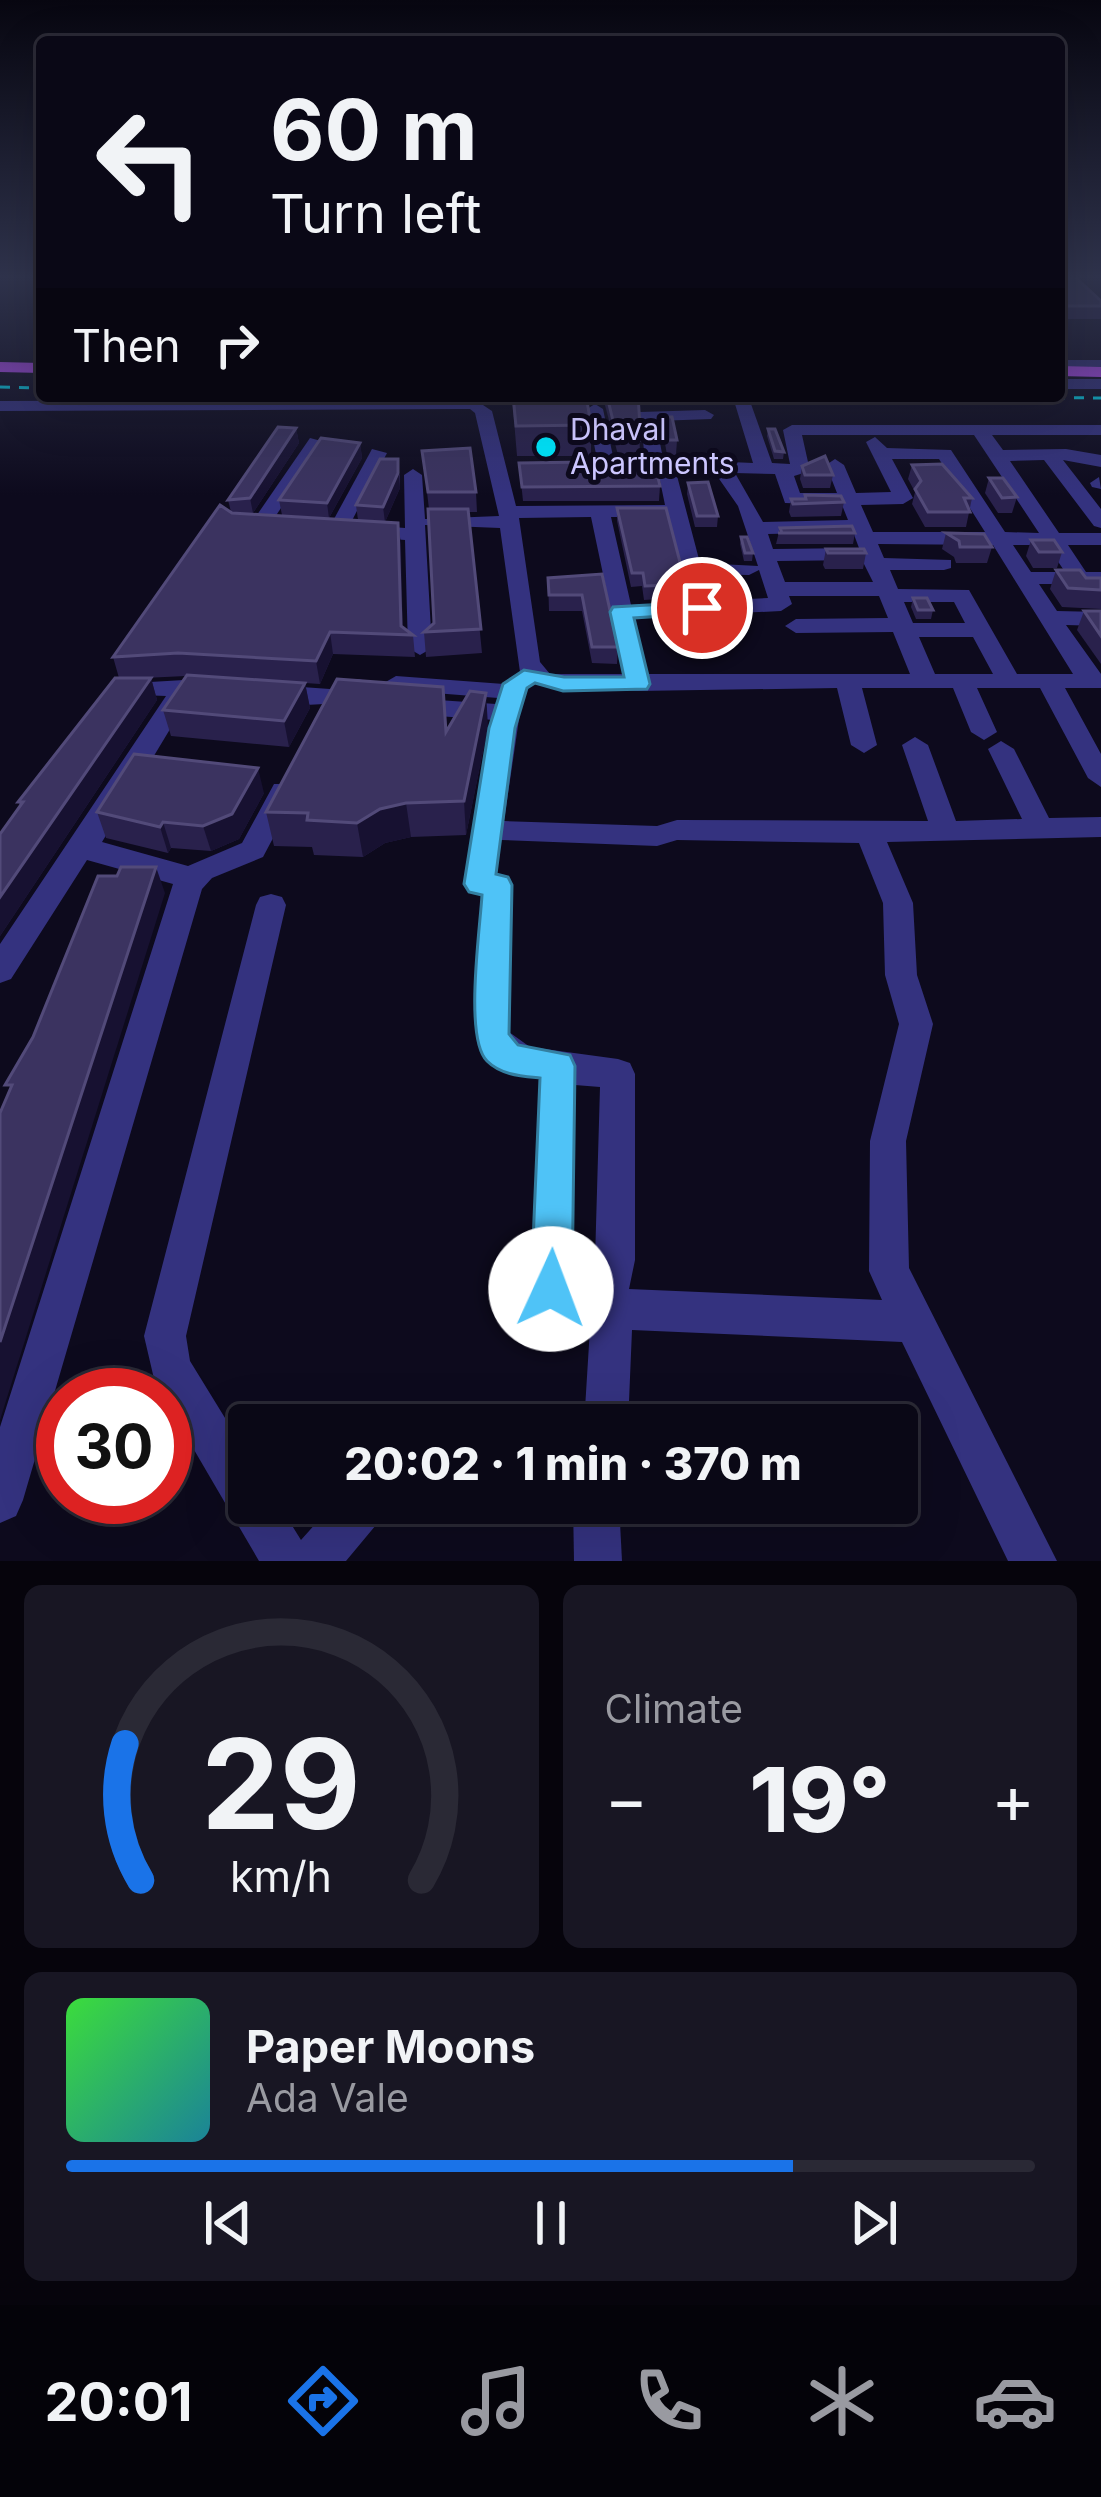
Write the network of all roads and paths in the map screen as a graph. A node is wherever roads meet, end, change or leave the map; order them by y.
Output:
1 (0, 363) edge
2 (36, 363) edge
3 (1065, 374) edge
4 (1101, 375) edge
5 (742, 404) dead end
6 (0, 406) edge
7 (596, 409) dead end
8 (705, 415) dead end
9 (867, 428) junction
10 (935, 428) junction
11 (979, 429) junction
12 (1101, 430) edge
13 (316, 442) edge
14 (378, 453) dead end
15 (881, 453) junction
16 (945, 454) junction
17 (1050, 455) junction
18 (998, 456) junction
19 (711, 458) junction
20 (1101, 461) edge
21 (660, 464) junction
22 (835, 465) edge
23 (773, 468) junction
24 (413, 475) dead end
25 (792, 499) junction
26 (849, 499) junction
27 (745, 501) junction
28 (599, 510) junction
29 (677, 511) junction
30 (508, 517) junction
31 (1101, 522) edge
32 (237, 523) edge
33 (418, 528) junction
34 (754, 528) junction
35 (929, 536) junction
36 (997, 537) junction
37 (1055, 538) junction
38 (1101, 539) edge
39 (869, 545) junction
40 (758, 562) junction
41 (944, 564) junction
42 (691, 569) junction
43 (1023, 578) junction
44 (1091, 578) edge
45 (776, 589) junction
46 (888, 593) junction
47 (961, 595) junction
48 (702, 608) junction
49 (621, 612) junction
50 (1049, 618) junction
51 (1101, 619) edge
52 (796, 626) dead end
53 (903, 628) junction
54 (981, 630) junction
55 (420, 648) edge
56 (533, 675) junction
57 (1095, 681) edge
58 (926, 682) junction
59 (962, 682) junction
60 (1010, 682) junction
61 (1049, 682) junction
62 (848, 683) junction
63 (638, 684) junction
64 (184, 687) junction
65 (125, 689) edge
66 (341, 699) junction
67 (508, 702) junction
68 (865, 745) dead end
69 (915, 746) dead end
70 (1101, 778) edge
71 (1101, 827) edge
72 (1040, 828) junction
73 (489, 830) junction
74 (946, 831) junction
75 (868, 833) junction
76 (87, 838) junction
77 (194, 879) junction
78 (271, 905) dead end
79 (0, 970) edge
80 (558, 1066) junction
81 (604, 1310) junction
82 (914, 1322) junction
83 (607, 1404) edge
84 (228, 1464) edge
85 (3, 1482) edge
86 (264, 1524) edge
87 (347, 1524) edge
88 (597, 1524) edge
89 (286, 1561) edge
90 (314, 1561) edge
91 (598, 1561) edge
92 (1033, 1561) edge

1 - 2 main road
3 - 4 main road
5 - 23 street
6 - 30 street
7 - 21 street
8 - 21 street
9 - 10 street
9 - 15 street
9 - 23 street
10 - 11 street
10 - 16 street
11 - 12 street
11 - 18 street
13 - 32 street
14 - 33 street
15 - 16 street
15 - 26 street
16 - 36 street
17 - 18 street
17 - 20 street
17 - 31 street
18 - 37 street
19 - 21 street
19 - 23 street
19 - 27 street
21 - 29 street
22 - 26 street
23 - 25 street
24 - 33 street
25 - 26 street
25 - 27 street
26 - 39 street
27 - 34 street
28 - 29 street
28 - 30 street
28 - 49 street
29 - 42 street
30 - 33 street
30 - 56 street
33 - 55 street
34 - 39 street
34 - 40 street
35 - 36 street
35 - 39 street
35 - 41 street
36 - 37 street
36 - 43 street
37 - 38 street
37 - 44 street
39 - 40 street
39 - 41 street
39 - 46 street
40 - 42 street
40 - 45 street
41 - 47 street
42 - 48 street
43 - 44 street
43 - 50 street
45 - 46 street
45 - 48 street
46 - 47 street
46 - 53 street
47 - 54 street
48 - 49 street
49 - 63 street
50 - 51 street
50 - 57 street
52 - 53 street
53 - 54 street
53 - 58 street
54 - 60 street
56 - 63 street
56 - 67 street
57 - 61 street
58 - 59 street
58 - 62 street
59 - 60 street
59 - 72 street
60 - 61 street
61 - 70 street
62 - 63 street
62 - 68 street
64 - 65 street
64 - 66 street
64 - 76 street
66 - 67 street
66 - 77 street
67 - 73 street
69 - 74 street
71 - 72 street
72 - 74 street
73 - 75 street
73 - 80 street
74 - 75 street
75 - 82 street
76 - 77 street
76 - 79 street
77 - 85 street
78 - 84 street
80 - 81 street
80 - 81 street
81 - 82 street
81 - 83 street
82 - 92 street
86 - 89 street
87 - 90 street
88 - 91 street

